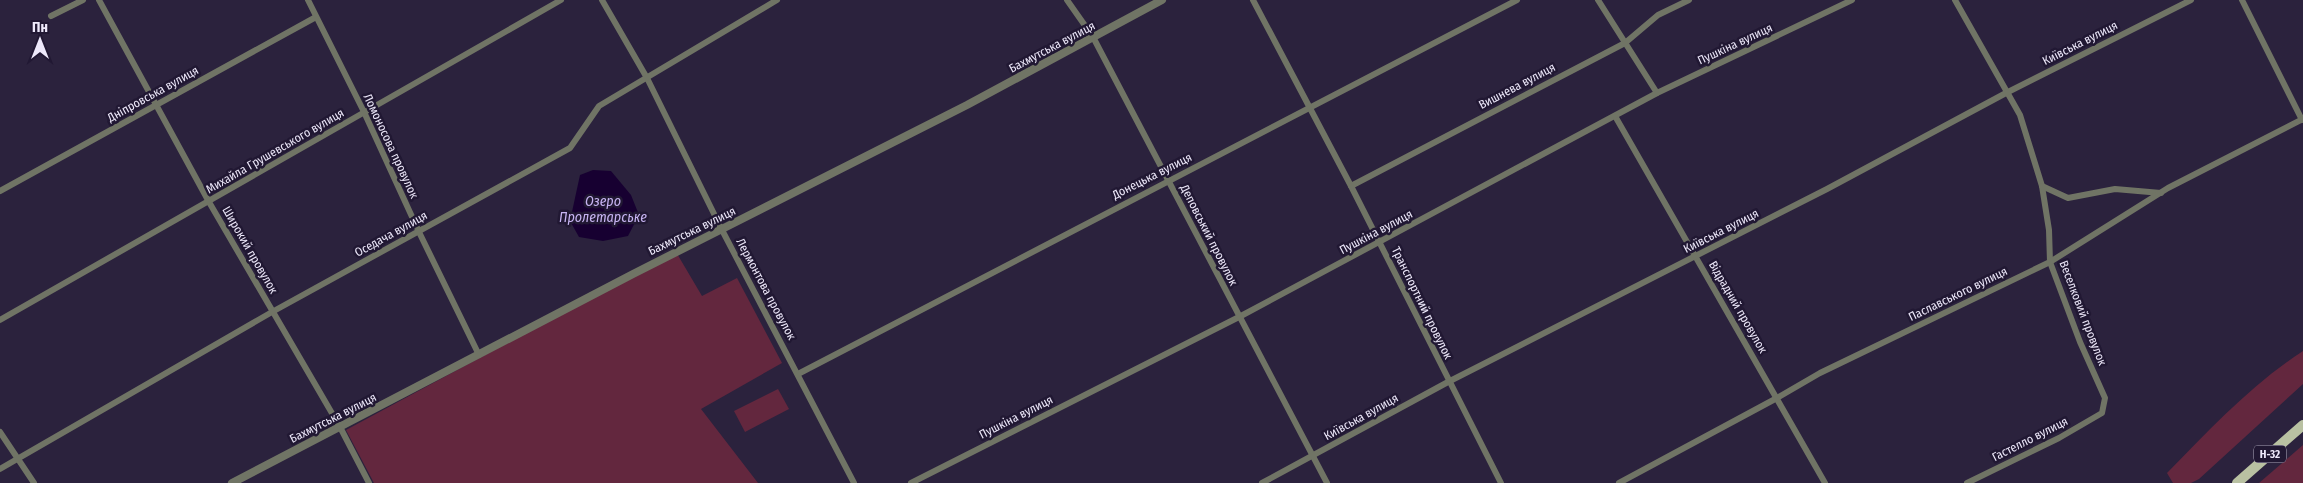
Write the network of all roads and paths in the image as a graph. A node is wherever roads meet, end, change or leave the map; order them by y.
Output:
1 (84, 0) edge
2 (99, 0) edge
3 (308, 0) edge
4 (561, 0) edge
5 (602, 0) edge
6 (777, 0) edge
7 (1067, 0) edge
8 (1162, 0) edge
9 (1252, 0) edge
10 (1517, 0) edge
11 (1598, 0) edge
12 (1690, 0) edge
13 (1852, 0) edge
14 (1955, 0) edge
15 (2191, 0) edge
16 (2242, 0) edge
17 (51, 16) dead end
18 (316, 17) junction
19 (1094, 37) junction
20 (1625, 43) junction
21 (647, 78) junction
22 (1657, 93) junction
23 (2006, 93) junction
24 (156, 105) junction
25 (1310, 108) junction
26 (364, 112) junction
27 (1615, 116) junction
28 (2302, 119) edge
29 (1168, 180) junction
30 (1351, 186) junction
31 (2042, 186) junction
32 (0, 191) edge
33 (2161, 193) junction
34 (209, 202) junction
35 (722, 230) junction
36 (419, 232) junction
37 (1380, 242) junction
38 (1696, 257) junction
39 (2050, 262) junction
40 (272, 312) junction
41 (1239, 317) junction
42 (0, 320) edge
43 (479, 355) junction
44 (798, 374) junction
45 (1448, 382) junction
46 (1778, 398) junction
47 (2102, 413) joint
48 (2303, 426) edge
49 (340, 428) junction
50 (0, 432) edge
51 (1314, 457) junction
52 (19, 459) junction
53 (0, 469) edge
54 (34, 483) edge
55 (232, 483) edge
56 (369, 483) edge
57 (854, 483) edge
58 (911, 483) edge
59 (1262, 483) edge
60 (1327, 483) edge
61 (1500, 483) edge
62 (1619, 483) edge
63 (1825, 483) edge
64 (1967, 483) edge
65 (2237, 483) edge

1 - 17 street
2 - 24 street, Широкий провулок
3 - 18 street, Ломоносова провулок
4 - 26 street, Михайла Грушевського вулиця
5 - 21 street, Лермонтова провулок
6 - 21 street, Оседача вулиця
7 - 19 street, Деповський провулок
8 - 19 street, Бахмутська вулиця
9 - 25 street, Транспортний провулок
10 - 25 street, Донецька вулиця
11 - 20 street
12 - 20 street, Вишнева вулиця
13 - 22 street, Пушкіна вулиця
14 - 23 street, Веселковий провулок
15 - 23 street, Київська вулиця
16 - 28 street
18 - 24 street, Дніпровська вулиця
18 - 26 street, Ломоносова провулок
19 - 29 street, Деповський провулок
19 - 35 street, Бахмутська вулиця
20 - 22 street
20 - 30 street, Вишнева вулиця
21 - 35 street, Лермонтова провулок
21 - 36 street, Оседача вулиця
22 - 27 street, Пушкіна вулиця
23 - 31 street, Веселковий провулок
23 - 38 street, Київська вулиця
24 - 32 street, Дніпровська вулиця
24 - 34 street, Широкий провулок
25 - 29 street, Донецька вулиця
25 - 30 street, Транспортний провулок
26 - 34 street, Михайла Грушевського вулиця
26 - 36 street, Ломоносова провулок
27 - 37 street, Пушкіна вулиця
27 - 38 street, Відрадний провулок
28 - 33 street, Паславського вулиця
29 - 41 street, Деповський провулок
29 - 44 street, Донецька вулиця
30 - 37 street, Транспортний провулок
31 - 33 street
31 - 39 street, Веселковий провулок
33 - 39 street, Паславського вулиця
34 - 40 street, Широкий провулок
34 - 42 street, Михайла Грушевського вулиця
35 - 43 street, Бахмутська вулиця
35 - 44 street, Лермонтова провулок
36 - 40 street, Оседача вулиця
36 - 43 street, Ломоносова провулок
37 - 41 street, Пушкіна вулиця
37 - 45 street, Транспортний провулок
38 - 45 street, Київська вулиця
38 - 46 street, Відрадний провулок
39 - 46 street, Паславського вулиця
39 - 47 street, Веселковий провулок
40 - 49 street, Широкий провулок
40 - 52 street, Оседача вулиця
41 - 51 street, Деповський провулок
41 - 58 street, Пушкіна вулиця
43 - 49 street, Бахмутська вулиця
44 - 57 street, Лермонтова провулок
45 - 51 street, Київська вулиця
45 - 61 street, Транспортний провулок
46 - 62 street, Паславського вулиця
46 - 63 street, Відрадний провулок
47 - 64 street, Гастелло вулиця
48 - 65 main road, Н-32
49 - 55 street, Бахмутська вулиця
49 - 56 street, Широкий провулок
50 - 52 street
51 - 59 street, Київська вулиця
51 - 60 street, Деповський провулок
52 - 53 street, Оседача вулиця
52 - 54 street

